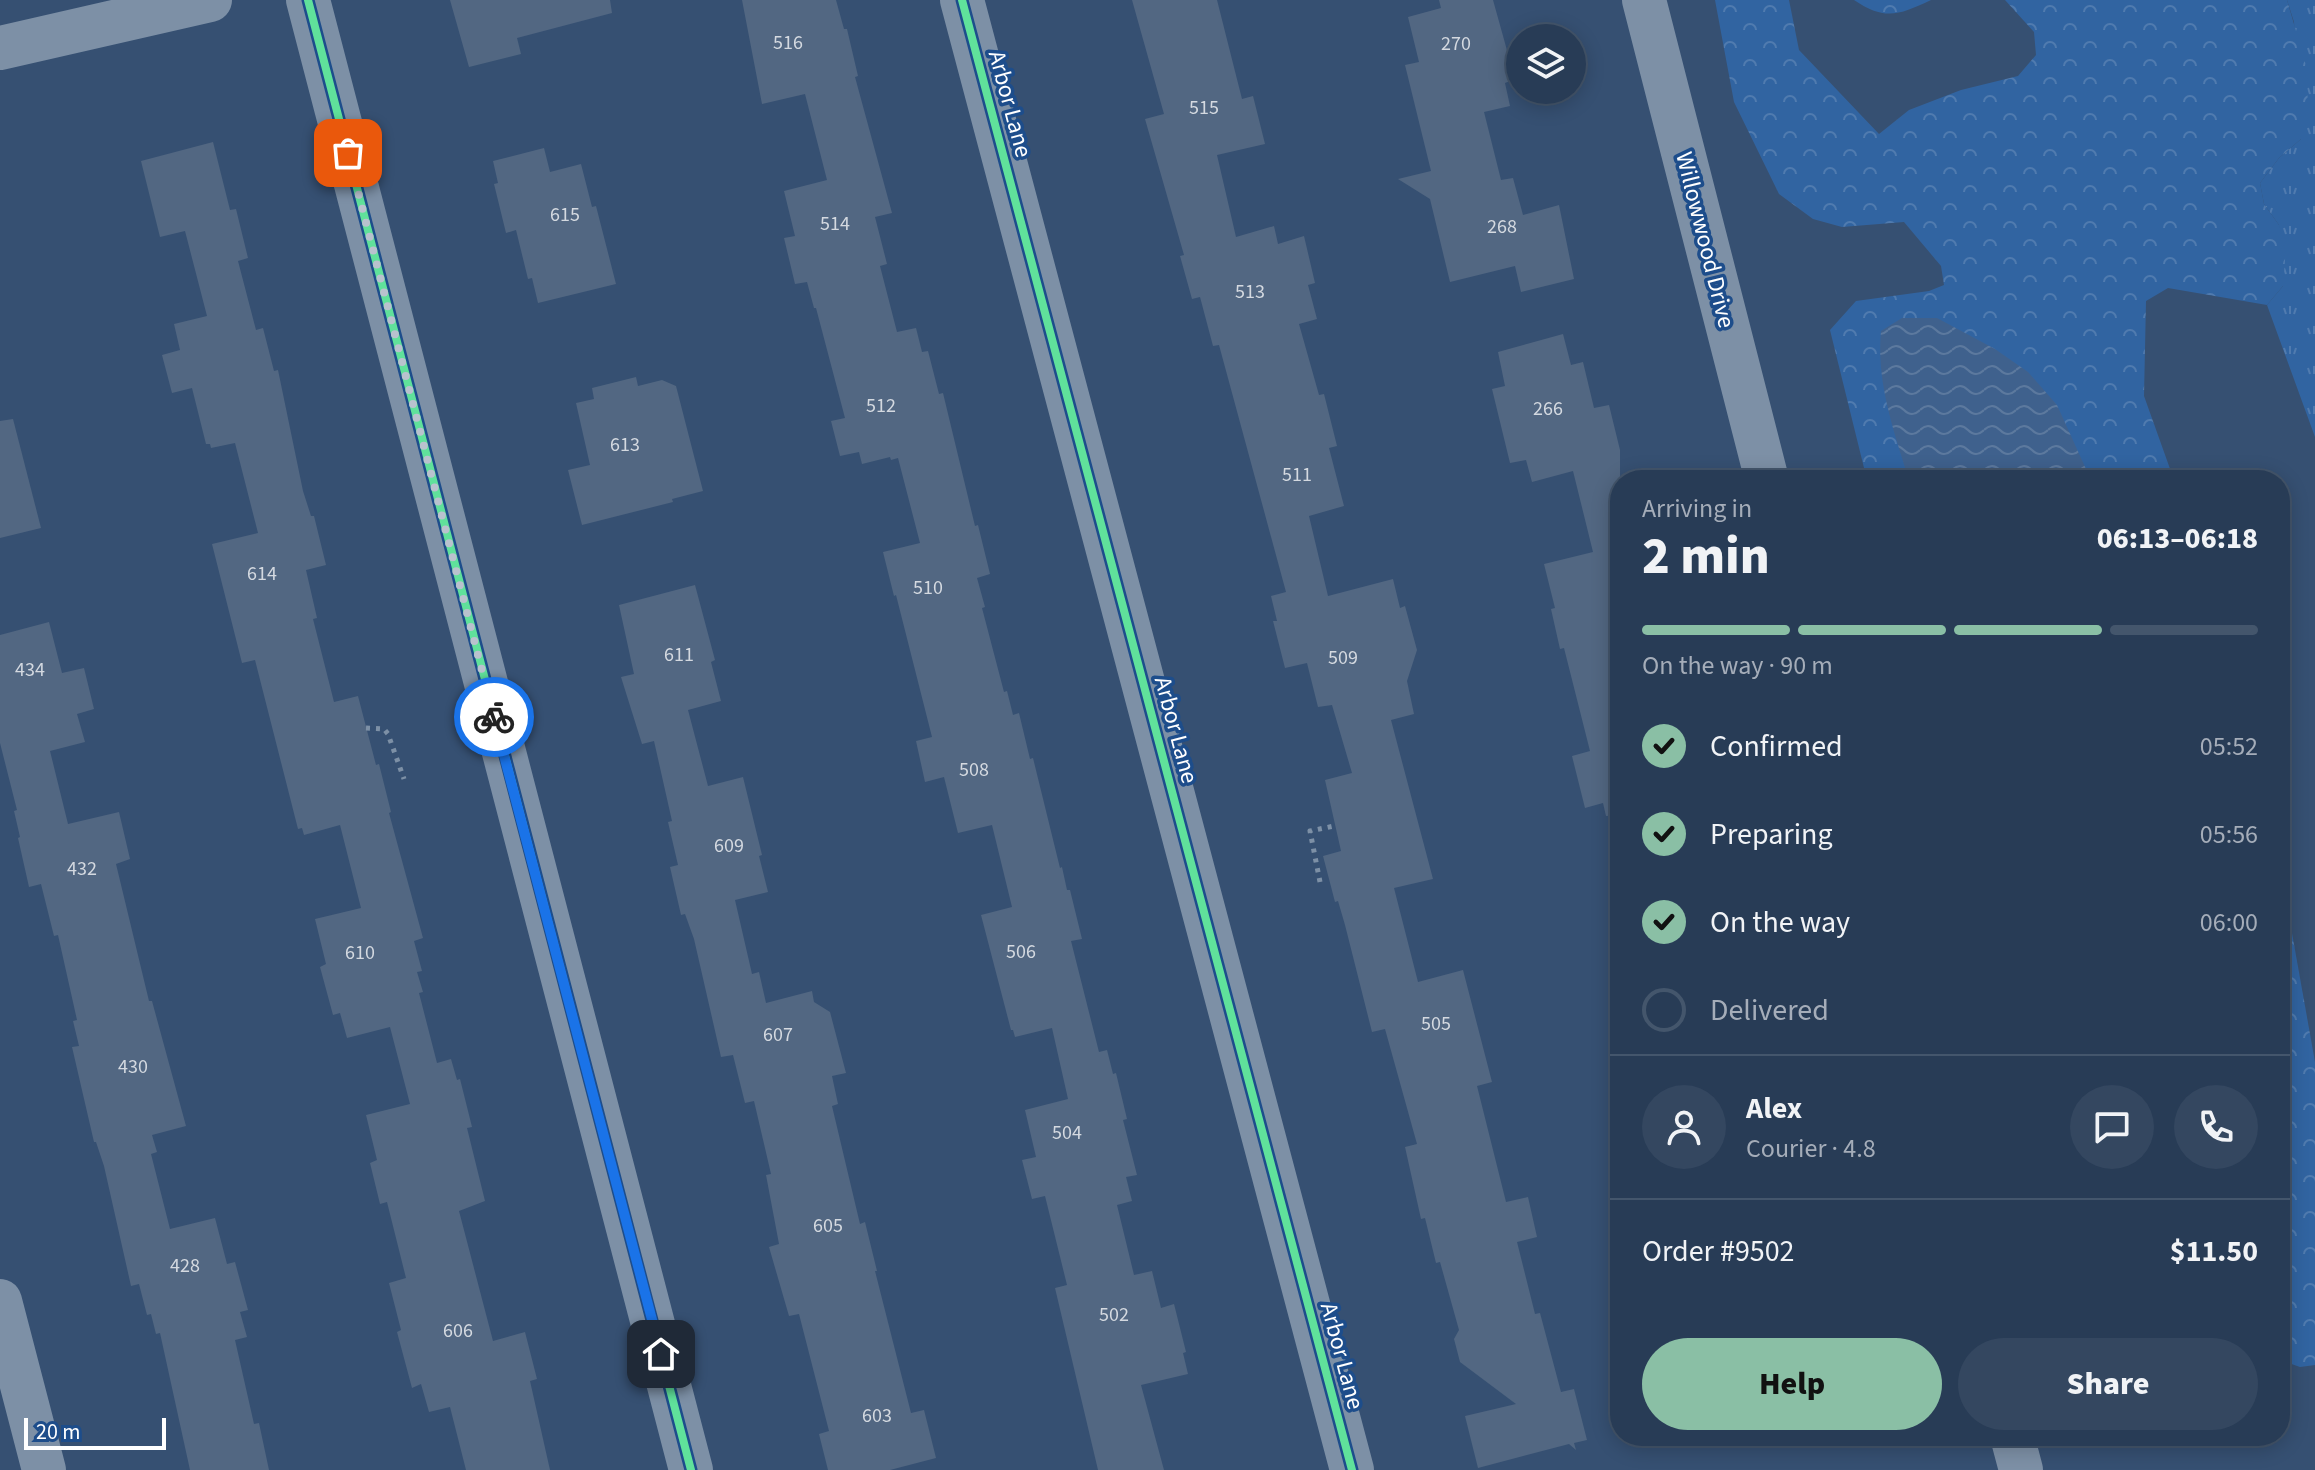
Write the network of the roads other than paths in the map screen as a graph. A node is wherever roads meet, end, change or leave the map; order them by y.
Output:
1 (210, 0) edge
2 (308, 0) edge
3 (962, 0) edge
4 (1644, 0) edge
5 (0, 48) edge
6 (1764, 470) edge
7 (0, 1301) edge
8 (44, 1470) edge
9 (691, 1470) edge
10 (1352, 1470) edge

1 - 5 street
2 - 9 street
3 - 10 street, Arbor Lane
4 - 6 street, Willowwood Drive
7 - 8 street

